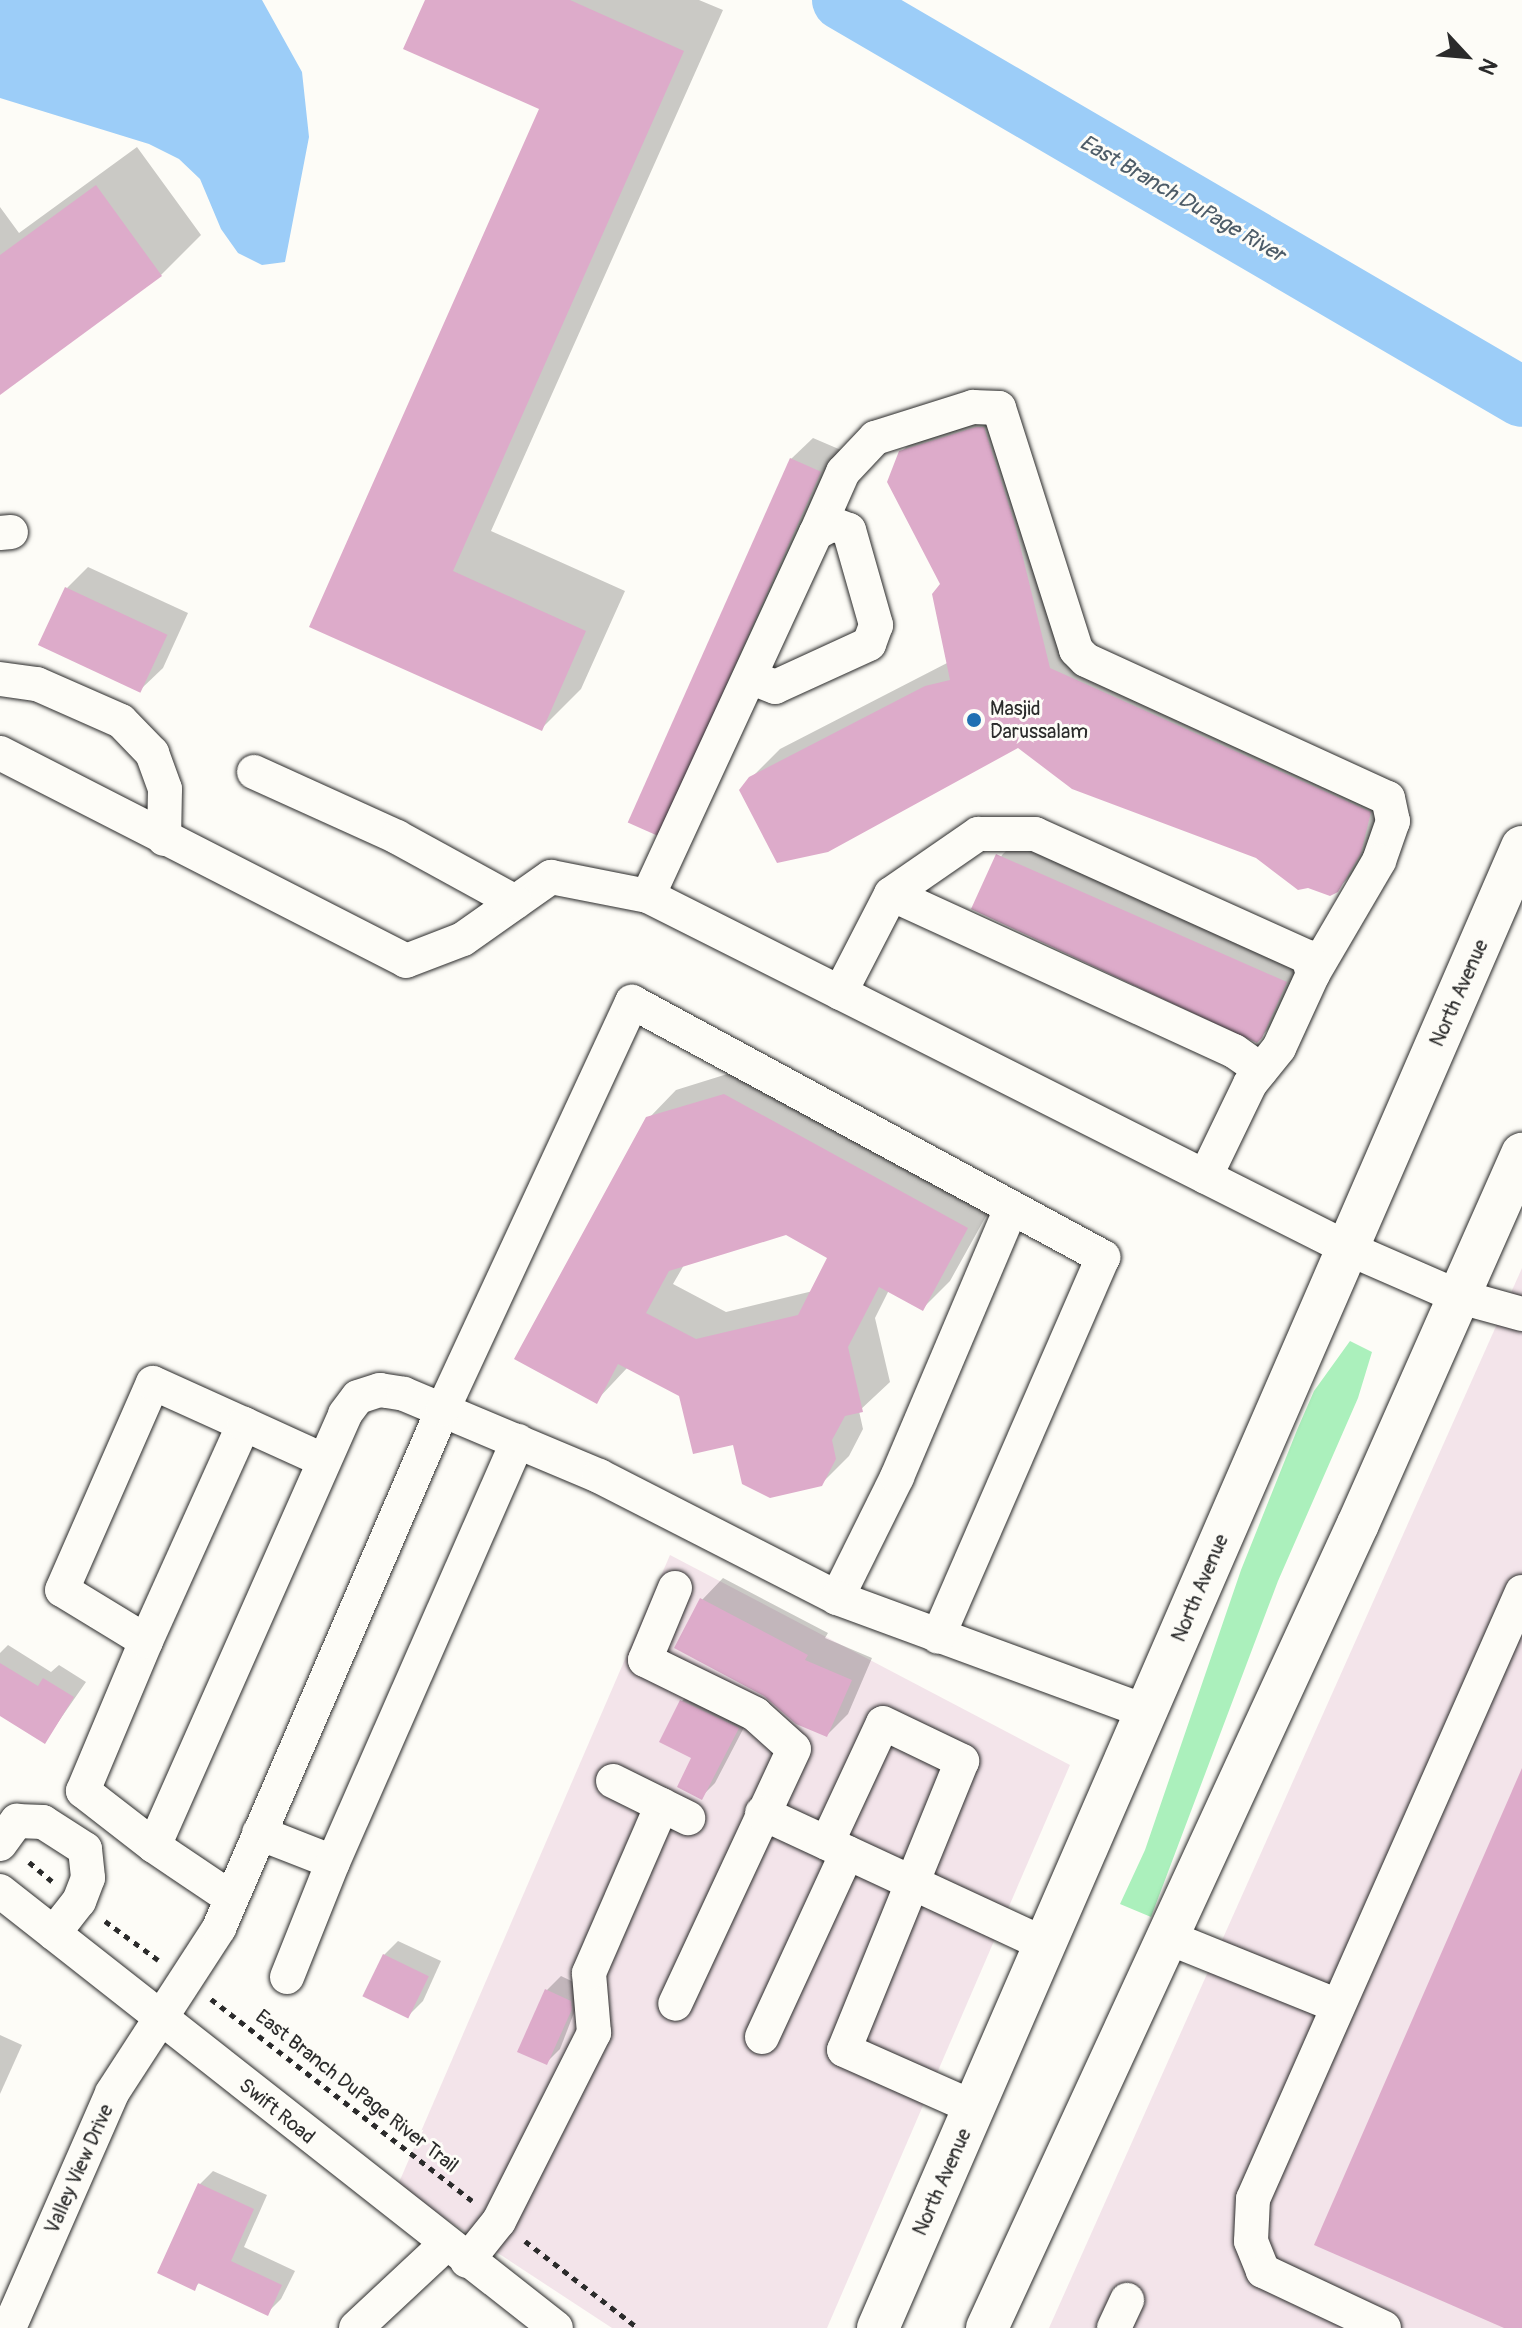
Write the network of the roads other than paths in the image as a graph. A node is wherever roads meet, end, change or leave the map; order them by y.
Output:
1 (816, 533) junction
2 (750, 677) junction
3 (0, 679) edge
4 (0, 753) edge
5 (254, 772) dead end
6 (164, 839) junction
7 (1522, 847) edge
8 (891, 894) junction
9 (648, 896) junction
10 (515, 902) junction
11 (1313, 974) junction
12 (840, 993) junction
13 (1261, 1070) junction
14 (1522, 1154) edge
15 (1205, 1177) junction
16 (1011, 1208) junction
17 (1347, 1248) junction
18 (1457, 1296) junction
19 (1522, 1314) edge
20 (443, 1409) junction
21 (244, 1424) junction
22 (518, 1441) junction
23 (323, 1460) junction
24 (675, 1588) dead end
25 (1522, 1592) edge
26 (837, 1598) junction
27 (938, 1637) junction
28 (146, 1641) junction
29 (1147, 1712) junction
30 (613, 1781) dead end
31 (762, 1813) junction
32 (259, 1833) junction
33 (154, 1846) junction
34 (837, 1848) junction
35 (10, 1850) edge
36 (333, 1862) junction
37 (912, 1882) junction
38 (0, 1891) edge
39 (231, 1898) junction
40 (54, 1933) junction
41 (1167, 1937) junction
42 (1048, 1946) junction
43 (287, 1977) dead end
44 (675, 2004) dead end
45 (1338, 2006) junction
46 (159, 2014) junction
47 (762, 2037) dead end
48 (975, 2108) junction
49 (456, 2253) junction
50 (877, 2320) edge
51 (9, 2328) edge
52 (356, 2328) edge
53 (556, 2328) edge
54 (987, 2328) edge
55 (1384, 2328) edge

1 - 2 street
1 - 2 street
1 - 11 street
2 - 9 street
3 - 6 street
4 - 6 street
5 - 10 street
6 - 10 street
7 - 17 main road, North Avenue
8 - 11 street
8 - 12 street
8 - 13 street
9 - 10 street
9 - 12 street
11 - 13 street
12 - 15 street
13 - 15 street
14 - 18 main road
15 - 17 street
16 - 20 street, Valley View Drive
16 - 26 street
16 - 27 street
17 - 18 street
17 - 29 main road, North Avenue
18 - 19 street
18 - 41 main road
20 - 22 street
20 - 23 street
20 - 32 street, Valley View Drive
21 - 23 street
21 - 28 street
21 - 28 street
22 - 26 street
22 - 36 street
23 - 33 street
24 - 31 street
25 - 45 street
26 - 27 street
27 - 29 street
28 - 33 street
29 - 42 main road, North Avenue
30 - 49 street
31 - 34 street
31 - 44 street
32 - 36 street
32 - 39 street, Valley View Drive
33 - 39 street
34 - 37 street
34 - 37 street
34 - 47 street
35 - 40 street
36 - 43 street
37 - 42 street
37 - 48 street
38 - 40 street, Swift Road
39 - 46 street, Valley View Drive
40 - 46 street, Swift Road
41 - 45 street
41 - 54 main road
42 - 48 main road, North Avenue
45 - 55 street
46 - 49 street, Swift Road
46 - 51 street, Valley View Drive
48 - 50 main road, North Avenue
49 - 52 street
49 - 53 street, Swift Road

